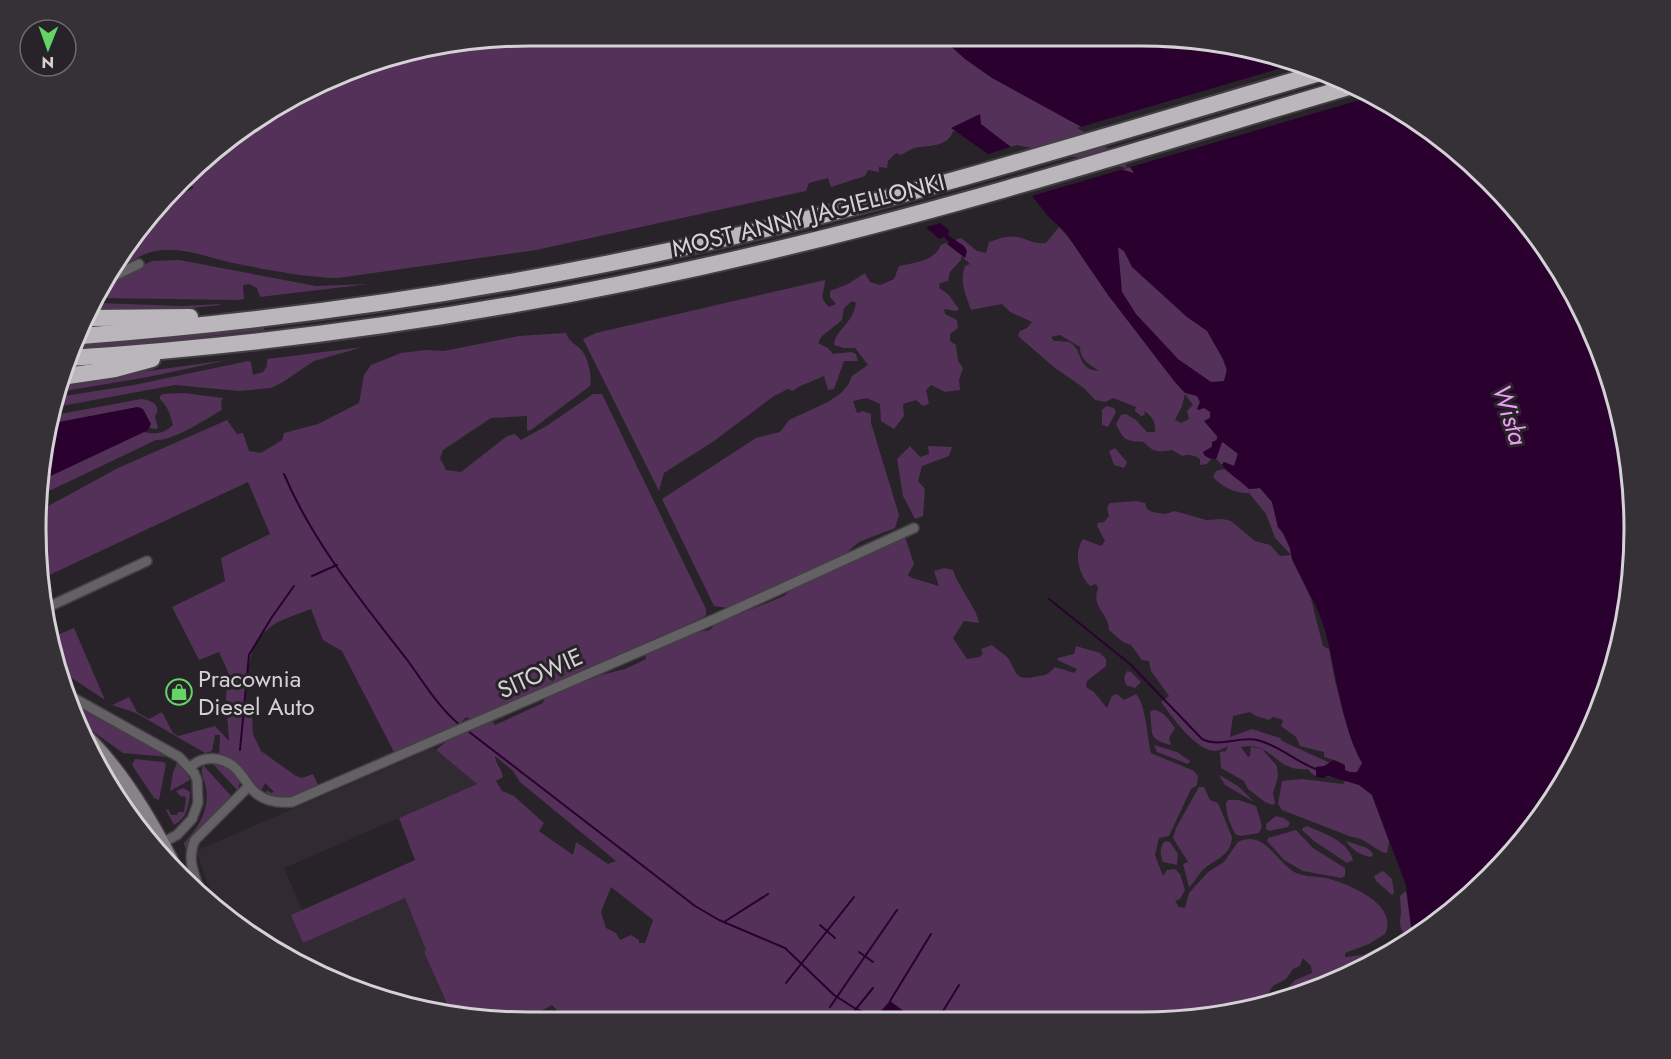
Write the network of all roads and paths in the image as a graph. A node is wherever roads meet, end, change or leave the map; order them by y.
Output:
1 (1308, 76) edge
2 (1340, 89) edge
3 (138, 264) dead end
4 (121, 273) edge
5 (263, 317) junction
6 (95, 318) edge
7 (87, 335) edge
8 (194, 348) junction
9 (78, 357) edge
10 (72, 375) edge
11 (914, 528) dead end
12 (147, 561) dead end
13 (53, 605) edge
14 (78, 700) edge
15 (99, 748) edge
16 (190, 767) junction
17 (249, 786) junction
18 (156, 836) edge
19 (161, 842) edge
20 (195, 878) edge

1 - 5 highway, MOST ANNY JAGIELLONKI
2 - 8 highway, MOST ANNY JAGIELLONKI
3 - 4 street
5 - 6 highway
5 - 7 highway
8 - 9 highway
8 - 10 highway
11 - 17 street, SITOWIE
12 - 13 street
14 - 16 street
15 - 18 main road
16 - 17 street, SITOWIE
16 - 19 street
17 - 20 street

